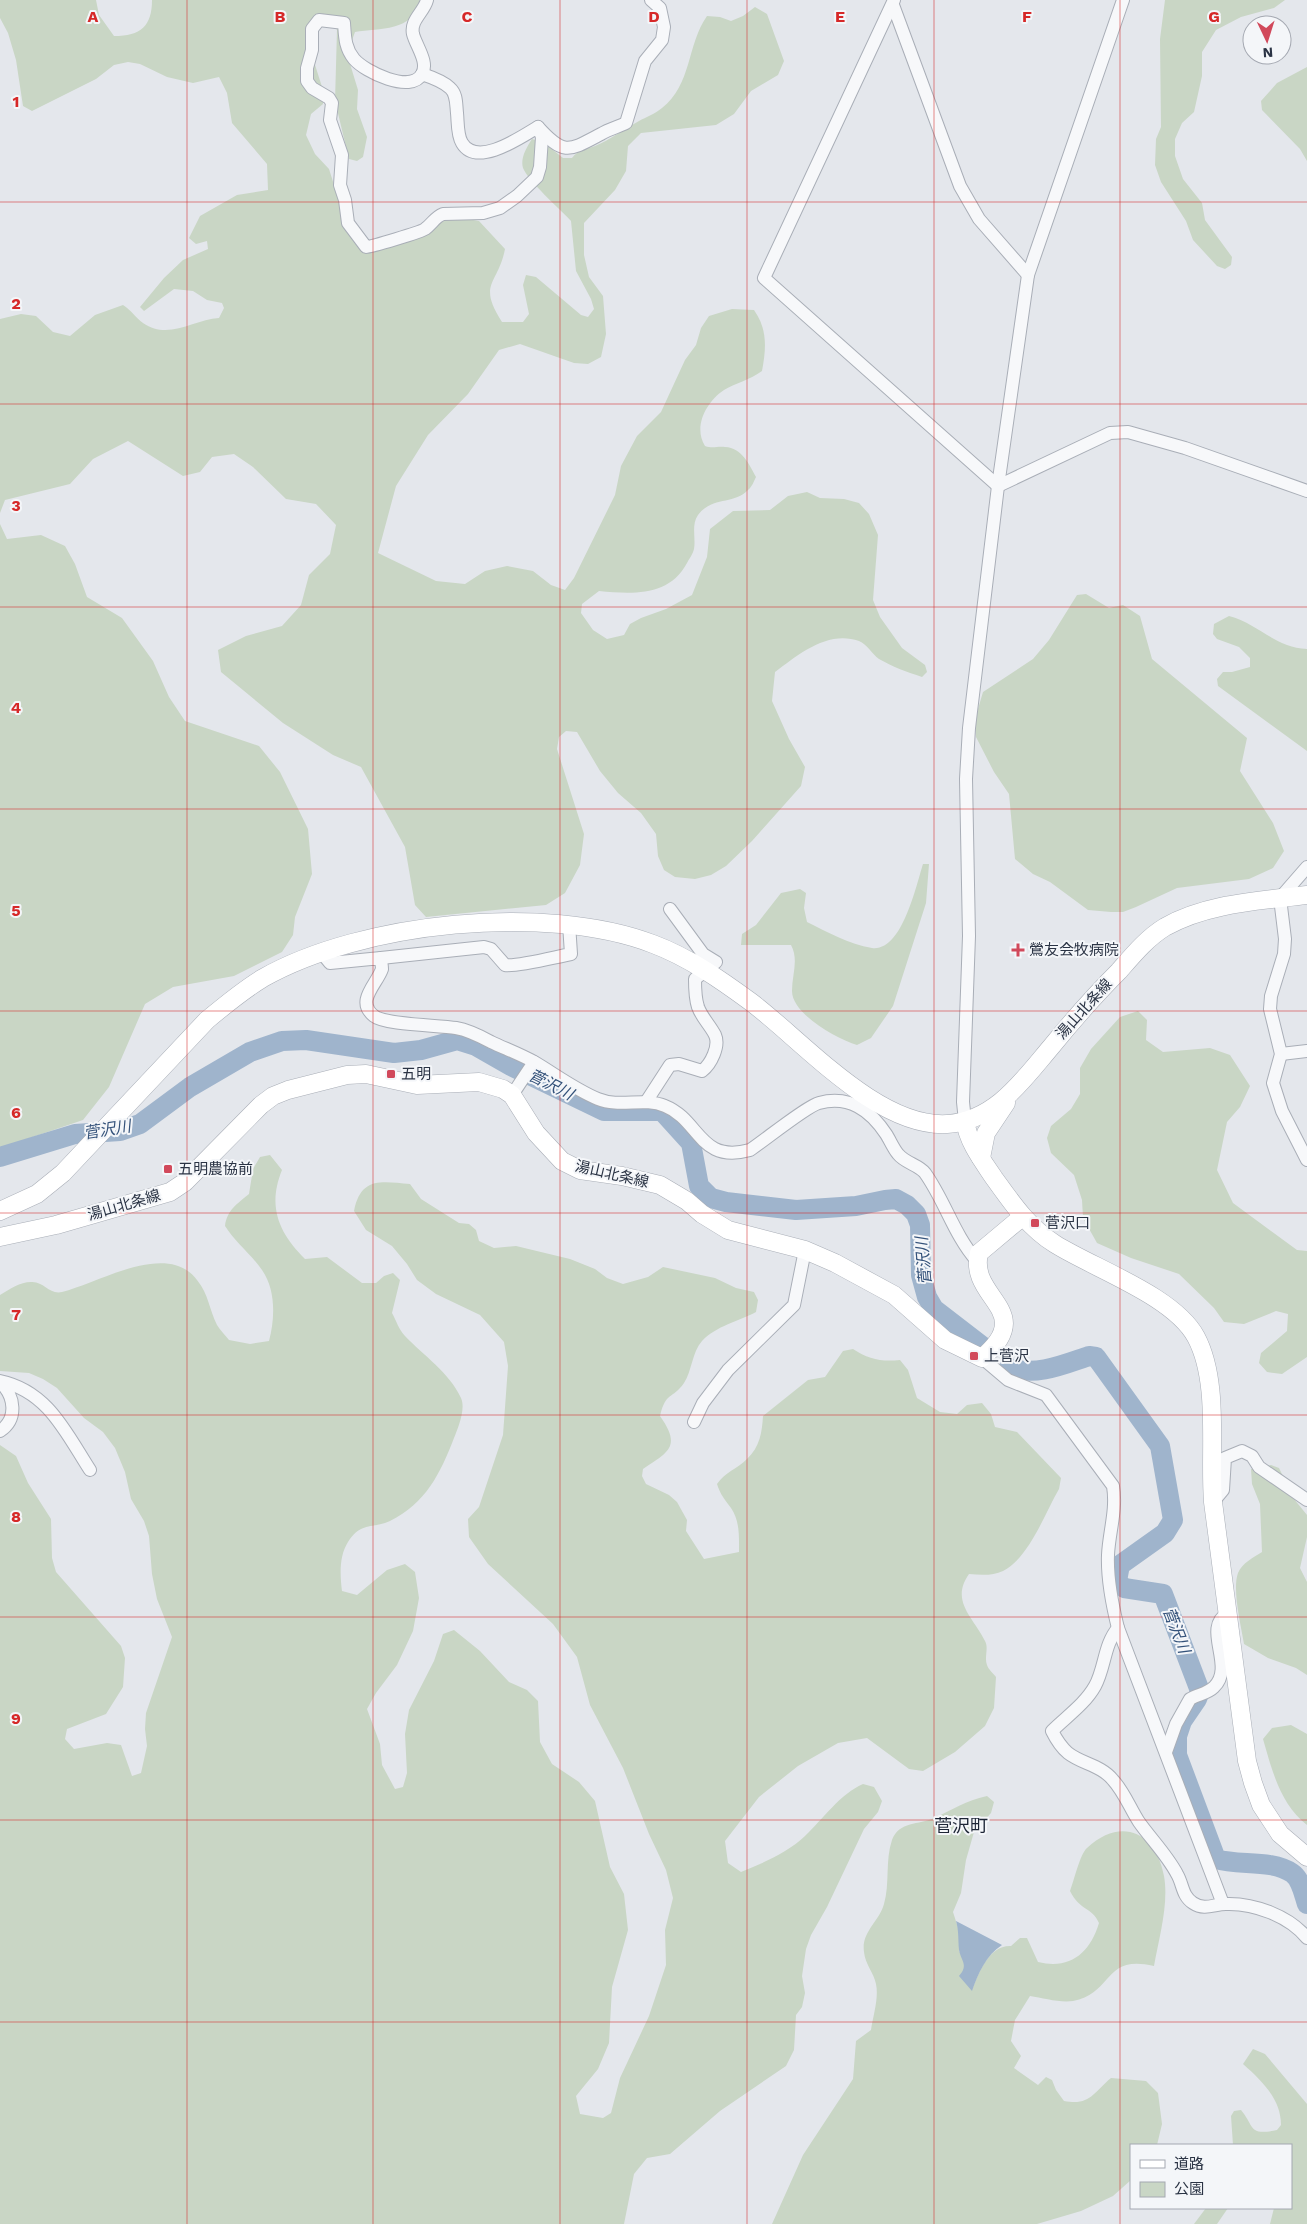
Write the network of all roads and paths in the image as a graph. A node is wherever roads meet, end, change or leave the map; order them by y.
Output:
1 (427, 0) edge
2 (651, 0) edge
3 (1123, 0) edge
4 (894, 2) edge
5 (422, 74) junction
6 (538, 127) junction
7 (1028, 275) junction
8 (998, 486) junction
9 (1307, 490) edge
10 (1307, 867) edge
11 (1307, 895) edge
12 (1280, 898) junction
13 (670, 909) dead end
14 (568, 924) junction
15 (320, 952) junction
16 (381, 958) junction
17 (706, 971) junction
18 (1307, 1051) edge
19 (1281, 1054) junction
20 (532, 1065) junction
21 (517, 1089) junction
22 (1012, 1094) junction
23 (646, 1102) junction
24 (965, 1121) junction
25 (981, 1158) junction
26 (1307, 1160) edge
27 (0, 1210) edge
28 (1022, 1217) junction
29 (0, 1237) edge
30 (805, 1250) junction
31 (978, 1261) junction
32 (982, 1358) junction
33 (0, 1382) edge
34 (694, 1422) dead end
35 (0, 1431) edge
36 (90, 1470) dead end
37 (1307, 1500) edge
38 (1213, 1502) junction
39 (1228, 1613) junction
40 (1118, 1628) junction
41 (1166, 1752) junction
42 (1307, 1857) edge
43 (1223, 1904) junction
44 (1307, 1938) edge

1 - 5 street
2 - 6 street
3 - 7 street
4 - 7 street
4 - 8 street
5 - 6 street
5 - 6 street
7 - 8 street
8 - 9 street
8 - 24 street
10 - 12 street
11 - 12 main road, 湯山北条線
12 - 19 street
12 - 22 main road, 湯山北条線
13 - 17 street
14 - 15 main road, 湯山北条線
14 - 16 street
14 - 17 main road, 湯山北条線
15 - 16 street
15 - 27 main road, 湯山北条線
16 - 20 street
17 - 23 street
17 - 24 main road, 湯山北条線
18 - 19 street
19 - 26 street
20 - 21 street
20 - 23 street
21 - 29 main road, 湯山北条線
21 - 30 main road, 湯山北条線
22 - 24 main road, 湯山北条線
22 - 25 main road, 湯山北条線
23 - 31 street
24 - 25 main road
25 - 28 main road
28 - 31 main road
28 - 38 main road
30 - 32 main road, 湯山北条線
30 - 34 street
31 - 32 main road
32 - 40 street
33 - 35 street
33 - 36 street
37 - 38 street
38 - 39 main road
39 - 41 street
39 - 42 main road
40 - 41 street
40 - 43 street
41 - 43 street
43 - 44 street

